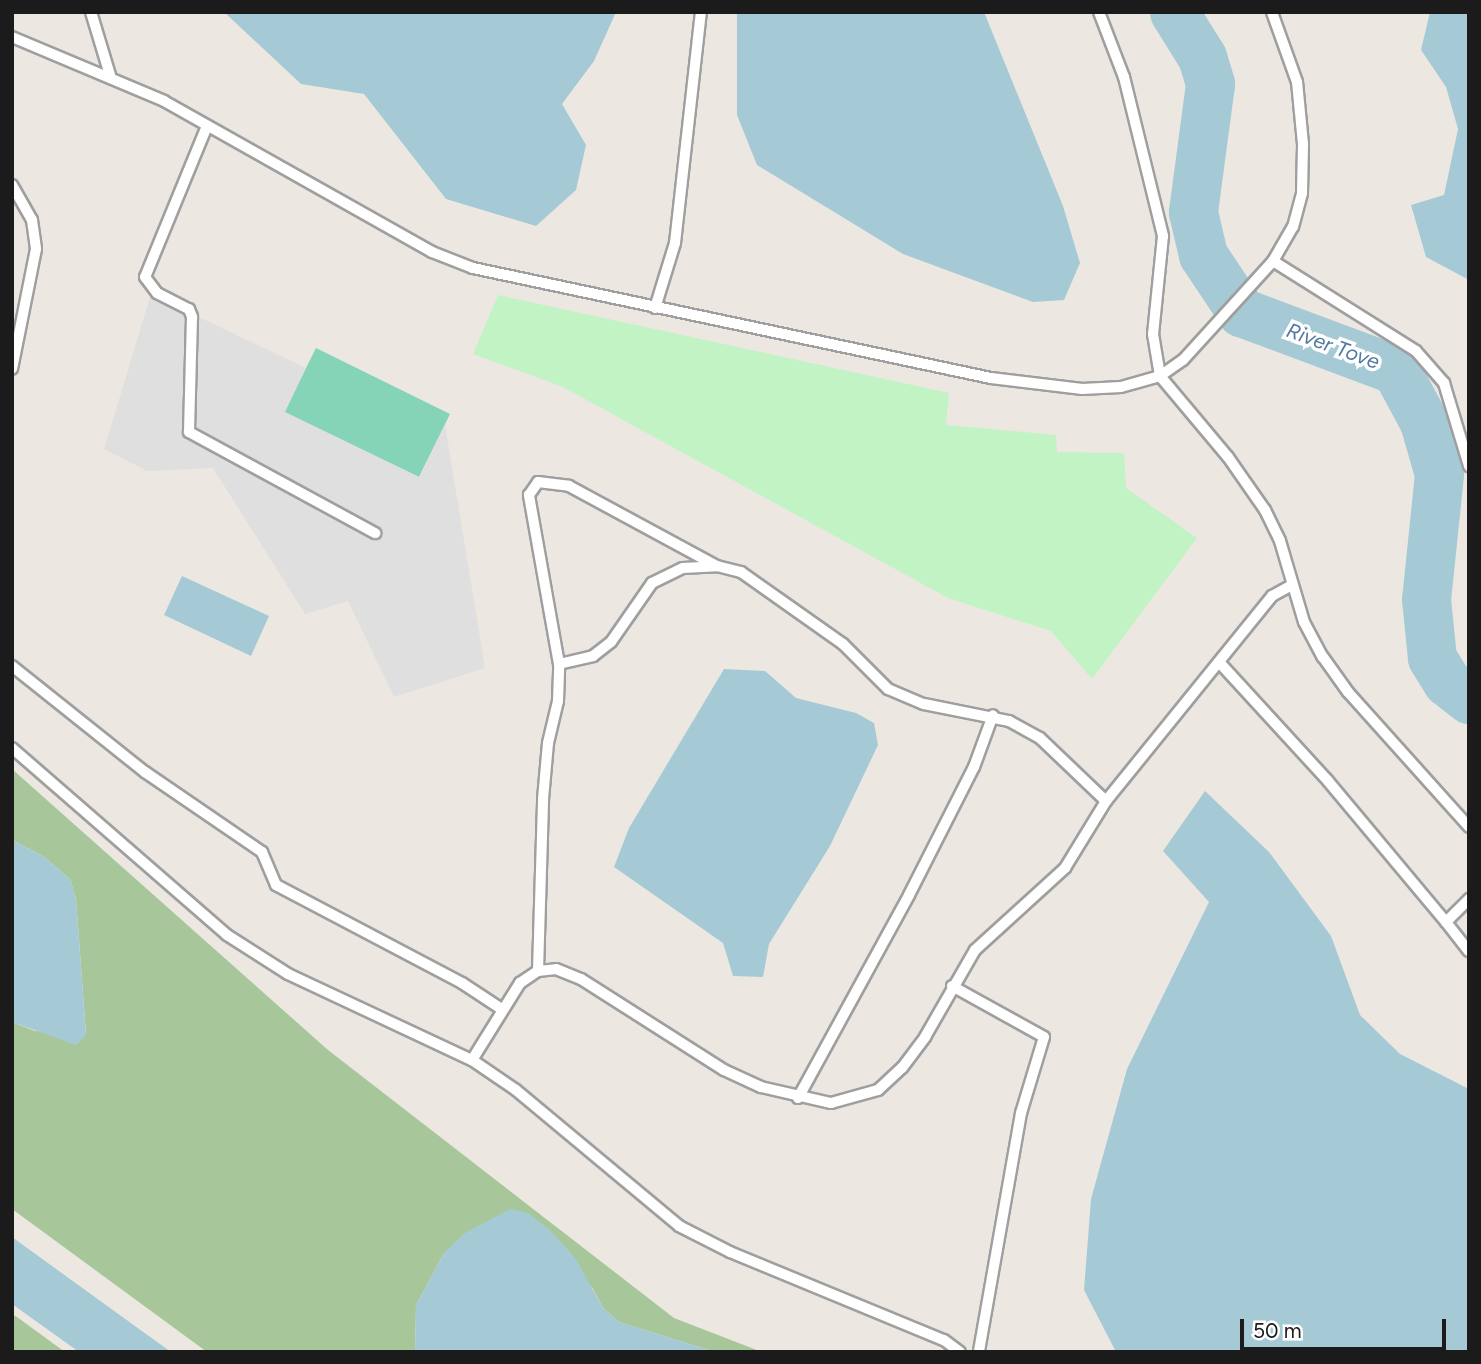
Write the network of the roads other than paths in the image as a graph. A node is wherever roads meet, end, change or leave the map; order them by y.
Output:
1 (91, 12) edge
2 (701, 12) edge
3 (1099, 12) edge
4 (1272, 12) edge
5 (12, 37) edge
6 (110, 75) junction
7 (207, 126) junction
8 (12, 185) edge
9 (1273, 261) junction
10 (655, 308) junction
11 (12, 369) edge
12 (1160, 376) junction
13 (1469, 466) edge
14 (375, 533) dead end
15 (717, 566) junction
16 (1292, 584) junction
17 (1219, 662) junction
18 (559, 664) junction
19 (12, 666) edge
20 (993, 715) junction
21 (12, 748) edge
22 (1106, 801) junction
23 (1469, 827) edge
24 (1469, 899) edge
25 (1446, 922) junction
26 (1469, 951) edge
27 (538, 971) junction
28 (952, 986) junction
29 (500, 1008) junction
30 (472, 1060) junction
31 (798, 1098) junction
32 (960, 1352) edge
33 (979, 1352) edge

1 - 6 lane
2 - 10 lane
3 - 12 lane
4 - 9 lane
5 - 6 lane
6 - 7 lane
7 - 10 lane
7 - 14 lane
8 - 11 lane
9 - 12 lane
9 - 13 lane
10 - 12 lane
12 - 16 lane
15 - 18 lane
15 - 18 lane
15 - 20 lane
16 - 17 lane
16 - 23 lane
17 - 22 lane
17 - 25 lane
18 - 27 lane
19 - 29 lane
20 - 22 lane
20 - 31 lane
21 - 30 lane
22 - 28 lane
24 - 25 lane
25 - 26 lane
27 - 29 lane
27 - 31 lane
28 - 31 lane
28 - 33 lane
29 - 30 lane
30 - 32 lane

